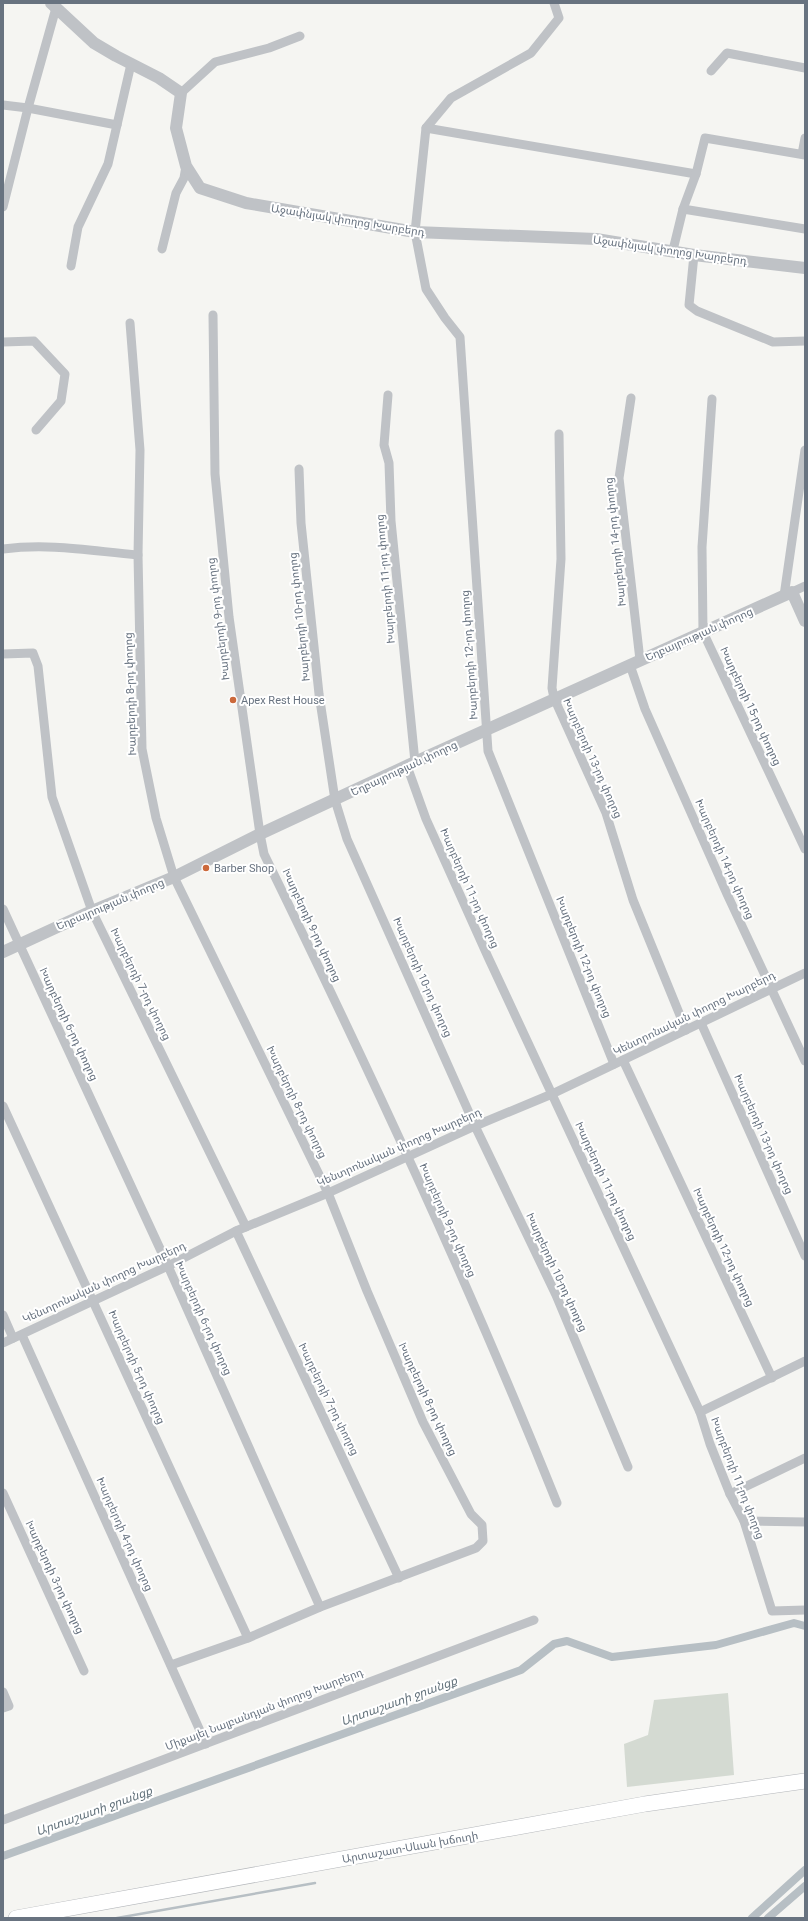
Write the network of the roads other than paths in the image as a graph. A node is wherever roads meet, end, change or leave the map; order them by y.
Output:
1 (554, 3) edge
2 (53, 5) edge
3 (300, 36) dead end
4 (131, 64) junction
5 (805, 68) edge
6 (710, 71) dead end
7 (181, 93) junction
8 (3, 105) edge
9 (28, 108) junction
10 (117, 125) junction
11 (426, 128) junction
12 (805, 138) edge
13 (803, 154) edge
14 (186, 166) junction
15 (696, 174) junction
16 (3, 207) edge
17 (683, 209) junction
18 (805, 229) edge
19 (415, 232) junction
20 (162, 249) dead end
21 (673, 250) junction
22 (694, 255) junction
23 (71, 266) dead end
24 (805, 268) edge
25 (213, 315) dead end
26 (130, 323) dead end
27 (805, 341) edge
28 (3, 342) edge
29 (388, 395) dead end
30 (631, 398) dead end
31 (712, 399) dead end
32 (36, 430) dead end
33 (559, 434) dead end
34 (805, 450) edge
35 (299, 470) dead end
36 (3, 549) edge
37 (138, 555) junction
38 (805, 586) edge
39 (788, 594) junction
40 (805, 621) edge
41 (703, 632) junction
42 (3, 654) edge
43 (635, 662) junction
44 (554, 698) junction
45 (486, 730) junction
46 (411, 764) junction
47 (335, 800) junction
48 (260, 834) junction
49 (805, 849) edge
50 (174, 877) junction
51 (3, 909) edge
52 (92, 911) junction
53 (19, 944) junction
54 (3, 952) edge
55 (805, 973) edge
56 (772, 988) junction
57 (701, 1023) junction
58 (686, 1030) junction
59 (623, 1060) junction
60 (805, 1061) edge
61 (614, 1064) junction
62 (552, 1094) junction
63 (3, 1106) edge
64 (475, 1126) junction
65 (407, 1157) junction
66 (328, 1193) junction
67 (246, 1227) junction
68 (236, 1231) junction
69 (805, 1256) edge
70 (168, 1266) junction
71 (94, 1302) junction
72 (3, 1315) edge
73 (22, 1335) junction
74 (13, 1338) junction
75 (3, 1343) edge
76 (805, 1361) edge
77 (772, 1378) junction
78 (700, 1412) junction
79 (805, 1458) edge
80 (628, 1467) dead end
81 (3, 1493) edge
82 (730, 1494) junction
83 (557, 1503) dead end
84 (744, 1521) junction
85 (805, 1522) edge
86 (399, 1578) junction
87 (320, 1608) junction
88 (805, 1610) edge
89 (534, 1620) dead end
90 (248, 1638) junction
91 (171, 1665) junction
92 (84, 1671) dead end
93 (3, 1692) edge
94 (6, 1707) edge
95 (206, 1744) junction
96 (805, 1781) edge
97 (3, 1820) edge
98 (16, 1918) edge

1 - 11 street
2 - 4 street
2 - 9 street
3 - 7 street
4 - 7 street
4 - 10 street
5 - 6 street
7 - 14 street, Աջափնյակ փողոց Խարբերդ
8 - 9 street
9 - 10 street
9 - 16 street
10 - 23 street
11 - 15 street
11 - 19 street, Խարբերդի 12-րդ փողոց
12 - 13 street
13 - 15 street
14 - 19 street, Աջափնյակ փողոց Խարբերդ
14 - 20 street
15 - 17 street
17 - 18 street
17 - 21 street
19 - 21 street, Աջափնյակ փողոց Խարբերդ
19 - 45 street, Խարբերդի 12-րդ փողոց
21 - 22 street, Աջափնյակ փողոց Խարբերդ
22 - 24 street, Աջափնյակ փողոց Խարբերդ
22 - 27 street
25 - 48 street, Խարբերդի 9-րդ փողոց
26 - 37 street, Խարբերդի 8-րդ փողոց
28 - 32 street
29 - 46 street, Խարբերդի 11-րդ փողոց
30 - 43 street, Խարբերդի 14-րդ փողոց
31 - 41 street, Խարբերդի 15-րդ փողոց
33 - 44 street, Խարբերդի 13-րդ փողոց
34 - 39 street
35 - 47 street, Խարբերդի 10-րդ փողոց
36 - 37 street
37 - 50 street, Խարբերդի 8-րդ փողոց
38 - 39 street, Եղբայրության փողոց
39 - 40 street
39 - 41 street, Եղբայրության փողոց
41 - 43 street, Եղբայրության փողոց
41 - 49 street, Խարբերդի 15-րդ փողոց
42 - 52 street, Խարբերդի 7-րդ փողոց
43 - 44 street, Եղբայրության փողոց
43 - 56 street, Խարբերդի 14-րդ փողոց
44 - 45 street, Եղբայրության փողոց
44 - 58 street, Խարբերդի 13-րդ փողոց
45 - 46 street, Եղբայրության փողոց
45 - 61 street, Խարբերդի 12-րդ փողոց
46 - 47 street, Եղբայրության փողոց
46 - 62 street, Խարբերդի 11-րդ փողոց
47 - 48 street, Եղբայրության փողոց
47 - 64 street, Խարբերդի 10-րդ փողոց
48 - 50 street, Եղբայրության փողոց
48 - 65 street, Խարբերդի 9-րդ փողոց
50 - 52 street, Եղբայրության փողոց
50 - 66 street, Խարբերդի 8-րդ փողոց
51 - 53 street, Խարբերդի 6-րդ փողոց
52 - 53 street, Եղբայրության փողոց
52 - 67 street, Խարբերդի 7-րդ փողոց
53 - 54 street, Եղբայրության փողոց
53 - 70 street, Խարբերդի 6-րդ փողոց
55 - 56 street, Կենտրոնական փողոց Խարբերդ
56 - 57 street, Կենտրոնական փողոց Խարբերդ
56 - 60 street, Խարբերդի 14-րդ փողոց
57 - 58 street, Կենտրոնական փողոց Խարբերդ
57 - 69 street, Խարբերդի 13-րդ փողոց
58 - 59 street, Կենտրոնական փողոց Խարբերդ
59 - 61 street, Կենտրոնական փողոց Խարբերդ
59 - 77 street, Խարբերդի 12-րդ փողոց
61 - 62 street, Կենտրոնական փողոց Խարբերդ
62 - 64 street, Կենտրոնական փողոց Խարբերդ
62 - 78 street, Խարբերդի 11-րդ փողոց
63 - 71 street, Խարբերդի 5-րդ փողոց
64 - 65 street, Կենտրոնական փողոց Խարբերդ
64 - 80 street, Խարբերդի 10-րդ փողոց
65 - 66 street, Կենտրոնական փողոց Խարբերդ
65 - 83 street, Խարբերդի 9-րդ փողոց
66 - 67 street, Կենտրոնական փողոց Խարբերդ
66 - 86 street, Խարբերդի 8-րդ փողոց
67 - 68 street, Կենտրոնական փողոց Խարբերդ
68 - 70 street, Կենտրոնական փողոց Խարբերդ
68 - 86 street, Խարբերդի 7-րդ փողոց
70 - 71 street, Կենտրոնական փողոց Խարբերդ
70 - 87 street, Խարբերդի 6-րդ փողոց
71 - 73 street, Կենտրոնական փողոց Խարբերդ
71 - 90 street, Խարբերդի 5-րդ փողոց
72 - 74 street
73 - 74 street, Կենտրոնական փողոց Խարբերդ
73 - 91 street, Խարբերդի 4-րդ փողոց
74 - 75 street, Կենտրոնական փողոց Խարբերդ
76 - 77 street
77 - 78 street
78 - 82 street, Խարբերդի 11-րդ փողոց
79 - 82 street
81 - 92 street, Խարբերդի 3-րդ փողոց
82 - 84 street, Խարբերդի 11-րդ փողոց
84 - 85 street
84 - 88 street, Խարբերդի 11-րդ փողոց
86 - 87 street, Խարբերդի 8-րդ փողոց
87 - 90 street, Խարբերդի 8-րդ փողոց
89 - 95 street, Միքայել Նալբանդյան փողոց Խարբերդ
90 - 91 street, Խարբերդի 8-րդ փողոց
91 - 95 street, Խարբերդի 4-րդ փողոց
93 - 94 street
95 - 97 street, Միքայել Նալբանդյան փողոց Խարբերդ
96 - 98 main road, Արտաշատ-Սևան խճուղի

